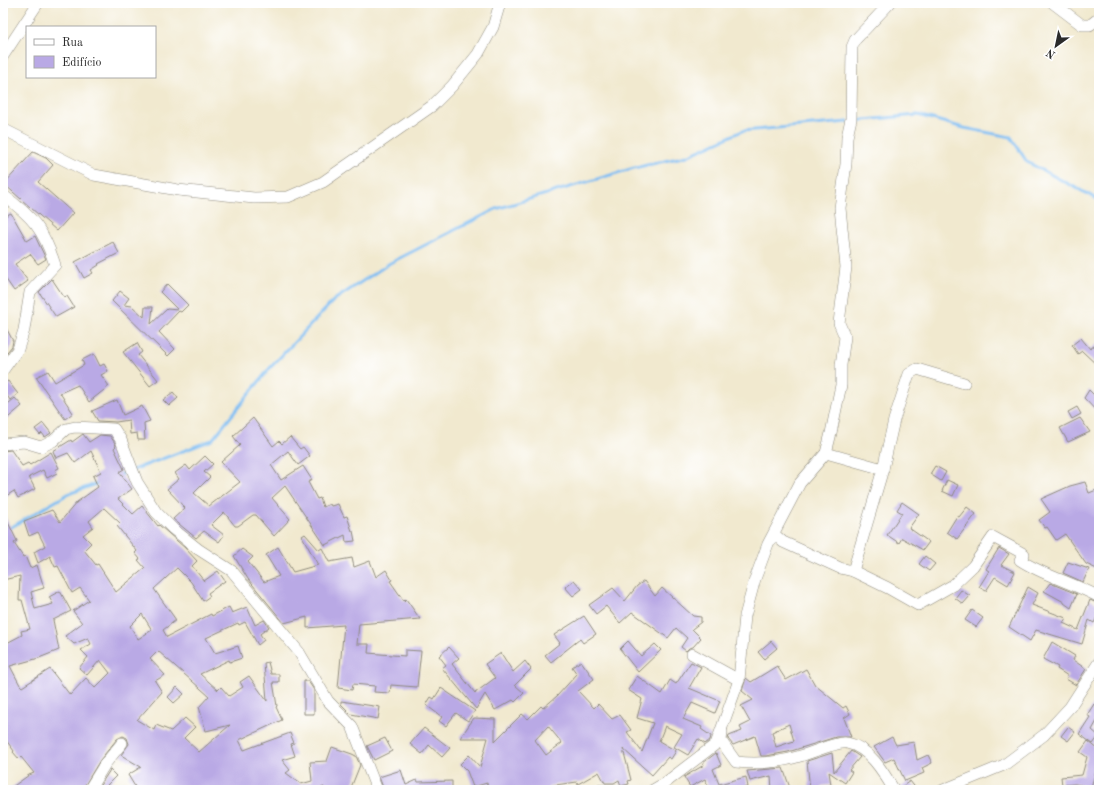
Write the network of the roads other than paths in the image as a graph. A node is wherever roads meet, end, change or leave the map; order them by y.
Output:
1 (38, 3) edge
2 (500, 3) edge
3 (890, 3) edge
4 (1053, 3) edge
5 (1099, 18) edge
6 (3, 56) edge
7 (3, 130) edge
8 (3, 195) edge
9 (3, 370) edge
10 (964, 383) dead end
11 (3, 444) edge
12 (826, 453) junction
13 (883, 469) junction
14 (774, 534) junction
15 (853, 571) junction
16 (1099, 597) edge
17 (692, 654) dead end
18 (1099, 662) edge
19 (739, 680) junction
20 (722, 730) junction
21 (122, 743) dead end
22 (89, 790) edge
23 (377, 790) edge
24 (598, 790) edge
25 (614, 790) edge
26 (653, 790) edge
27 (894, 790) edge
28 (943, 790) edge

1 - 6 street
2 - 7 street
3 - 12 street
4 - 5 street
8 - 9 street
10 - 13 street
11 - 23 street
12 - 13 street
12 - 14 street
13 - 15 street
14 - 15 street
14 - 19 street
15 - 16 street
17 - 19 street
18 - 28 street
19 - 20 street
20 - 26 street
20 - 27 street
21 - 22 street
24 - 25 street

